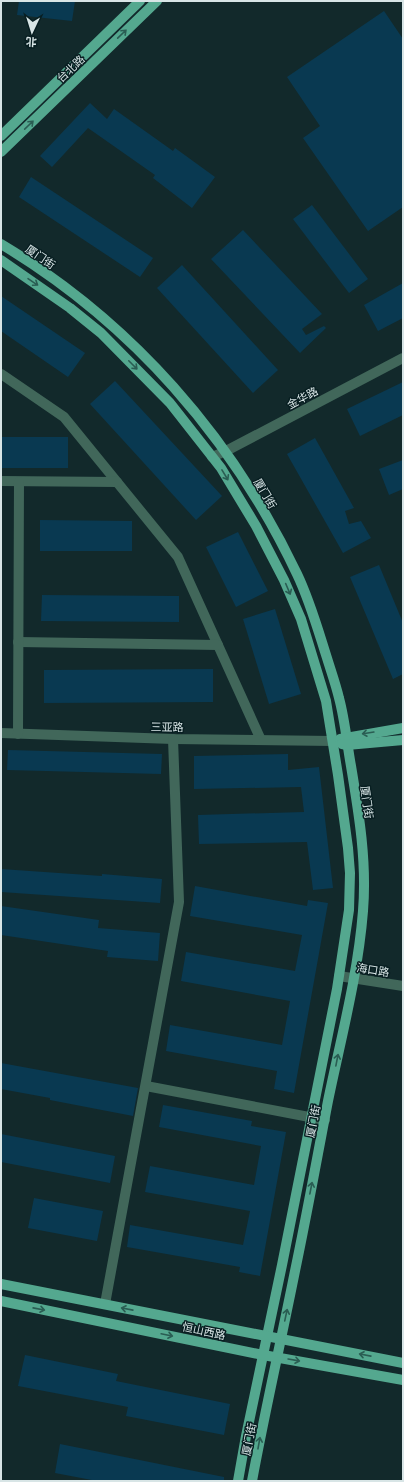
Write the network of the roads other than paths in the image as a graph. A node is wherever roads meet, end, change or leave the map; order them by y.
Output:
1 (140, 1) edge
2 (156, 1) edge
3 (1, 136) edge
4 (1, 152) edge
5 (1, 244) edge
6 (1, 260) edge
7 (403, 358) edge
8 (1, 374) edge
9 (226, 451) junction
10 (212, 457) junction
11 (1, 481) edge
12 (19, 482) junction
13 (117, 482) junction
14 (18, 642) junction
15 (218, 645) junction
16 (403, 728) edge
17 (1, 734) edge
18 (18, 734) junction
19 (173, 739) junction
20 (261, 740) junction
21 (403, 740) edge
22 (333, 741) junction
23 (347, 741) junction
24 (339, 976) junction
25 (353, 978) junction
26 (403, 986) edge
27 (146, 1086) junction
28 (311, 1118) junction
29 (325, 1120) junction
30 (1, 1284) edge
31 (1, 1301) edge
32 (106, 1304) junction
33 (267, 1336) junction
34 (281, 1339) junction
35 (263, 1354) junction
36 (277, 1357) junction
37 (403, 1363) edge
38 (403, 1380) edge
39 (238, 1481) edge
40 (252, 1481) edge

1 - 3 main road, 台北路
4 -> 2 main road, 台北路
5 - 9 main road, 厦门街
6 -> 10 main road, 厦门街
7 - 9 street, 金华路
8 - 13 street
9 - 10 street, 金华路
9 - 23 main road, 厦门街
10 -> 22 main road, 厦门街
11 - 12 street
12 - 13 street
12 - 14 street
13 - 15 street
14 - 15 street
14 - 18 street
15 - 20 street
16 -> 23 main road, 三亚路
17 - 18 street, 三亚路
18 - 19 street, 三亚路
19 - 20 street, 三亚路
19 - 27 street
20 - 22 street, 三亚路
21 - 23 main road, 三亚路
22 - 23 main road, 三亚路
22 - 24 main road, 厦门街
23 - 25 main road, 厦门街
24 - 25 street, 海口路
24 - 28 main road, 厦门街
25 - 26 street, 海口路
29 -> 25 main road, 厦门街
27 - 28 street
27 - 32 street
28 - 29 street
28 - 33 main road, 厦门街
34 -> 29 main road, 厦门街
30 - 32 main road, 恒山西路
31 -> 35 main road, 恒山西路
33 -> 32 main road, 恒山西路
33 - 34 main road, 恒山西路
33 - 35 main road, 厦门街
34 - 36 main road, 厦门街
37 -> 34 main road, 恒山西路
35 - 36 main road, 恒山西路
35 - 39 main road, 厦门街
36 -> 38 main road, 恒山西路
40 -> 36 main road, 厦门街

